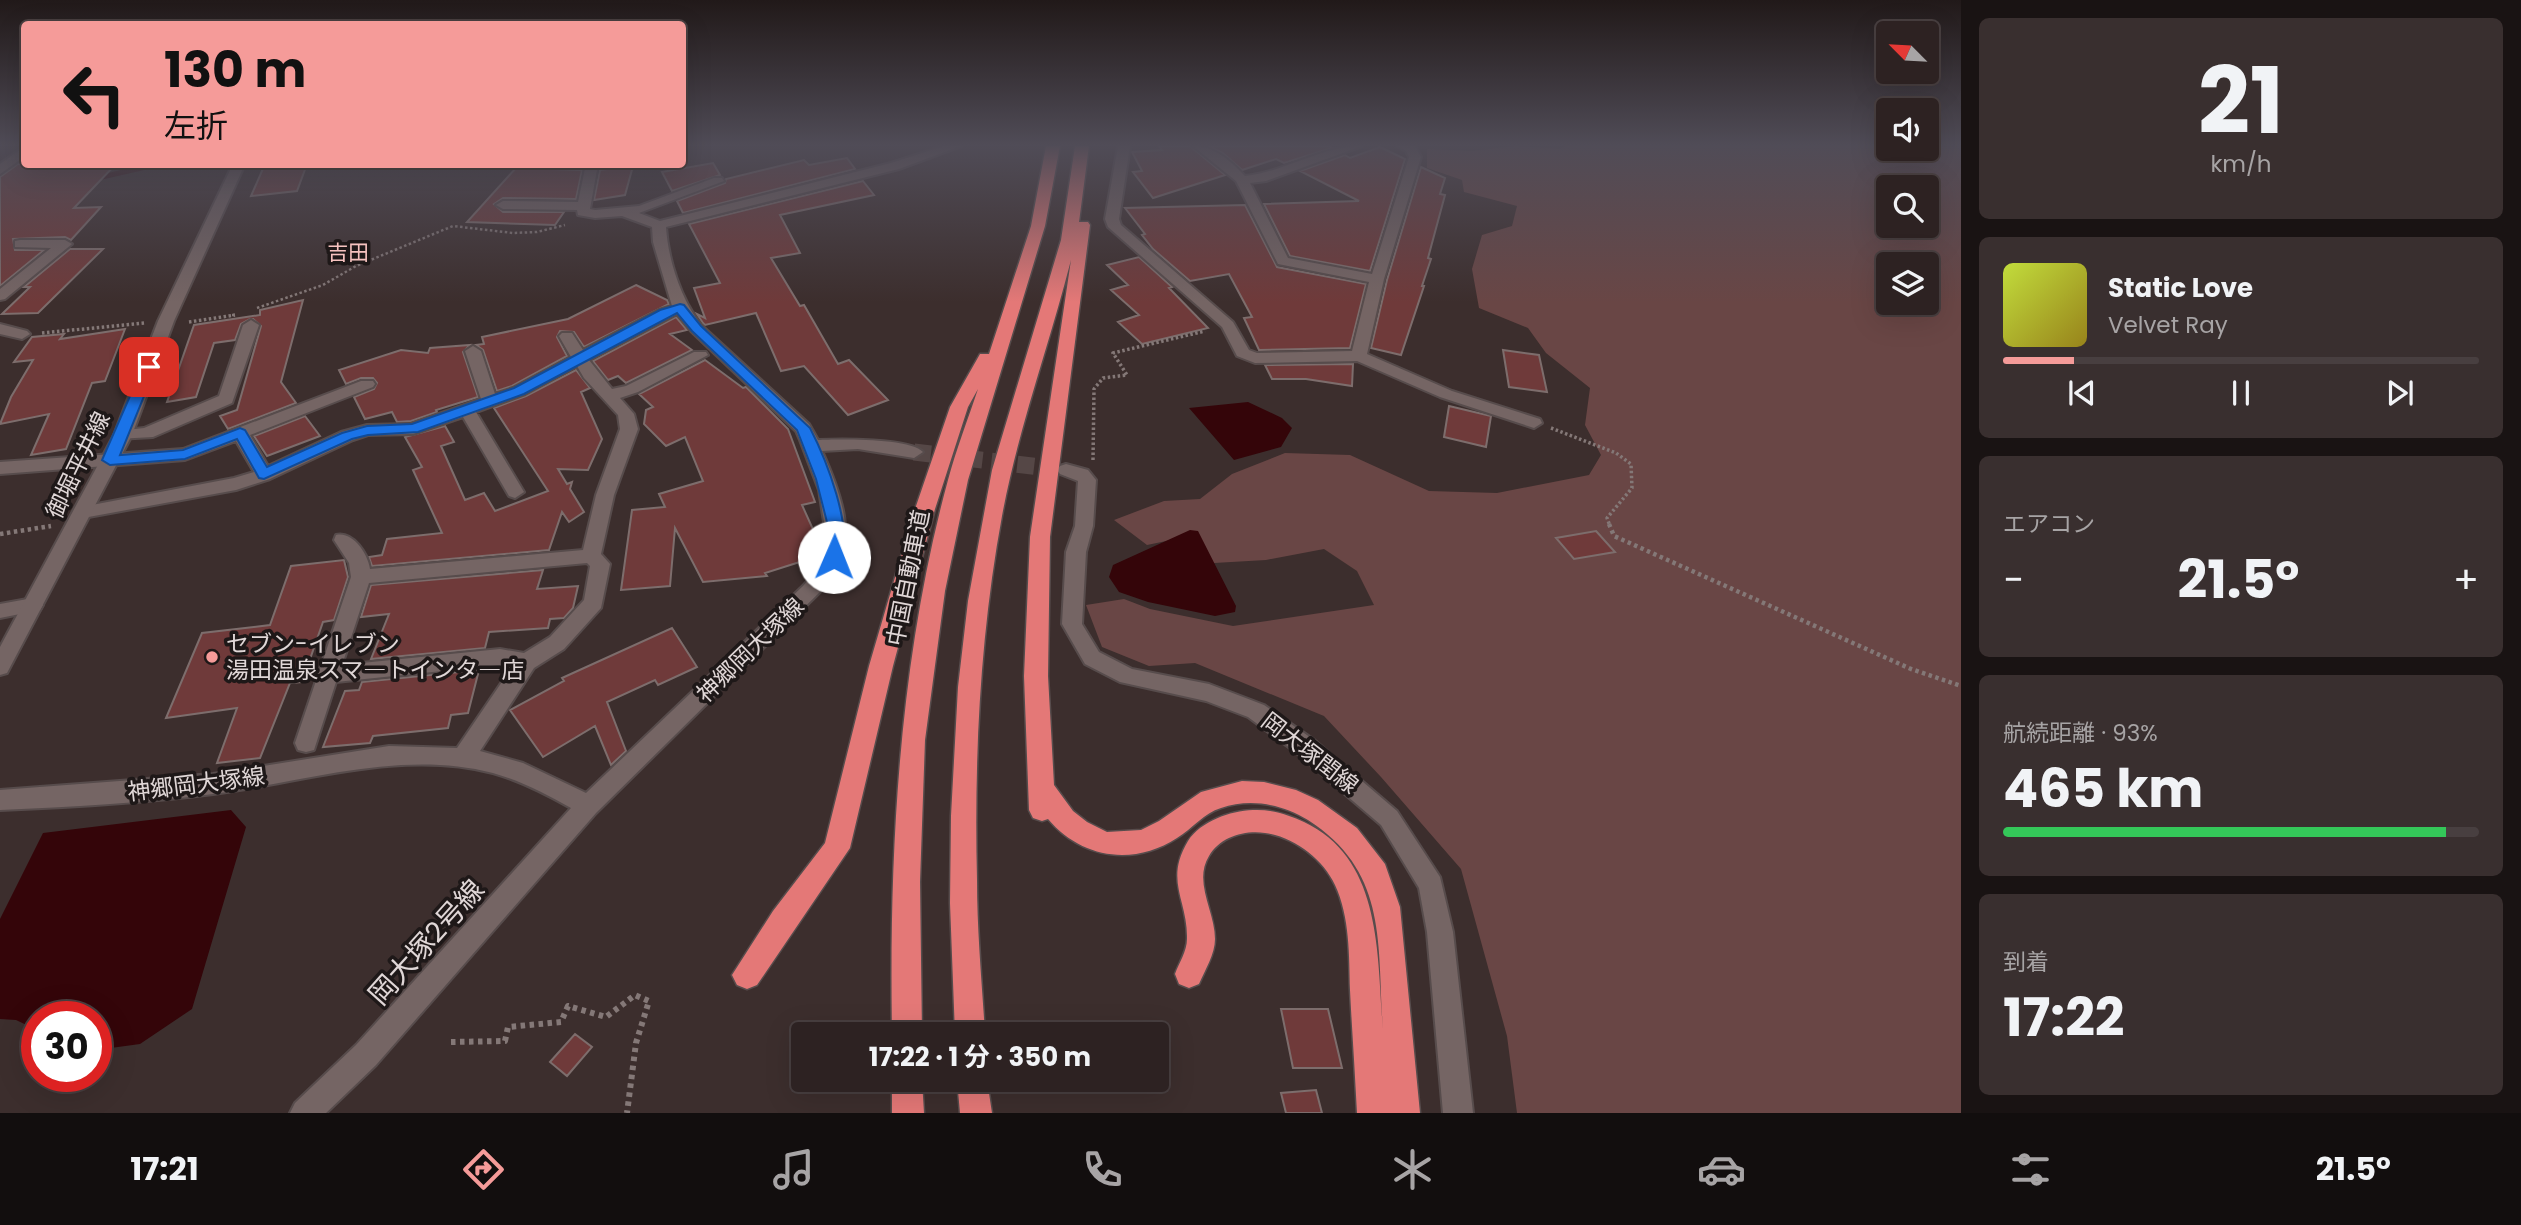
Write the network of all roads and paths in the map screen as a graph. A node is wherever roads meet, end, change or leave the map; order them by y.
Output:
1 (223, 198) edge
2 (587, 198) edge
3 (672, 198) edge
4 (767, 198) edge
5 (1043, 198) edge
6 (1075, 198) edge
7 (1086, 198) edge
8 (1115, 198) edge
9 (1251, 198) edge
10 (1402, 198) edge
11 (503, 205) dead end
12 (585, 210) junction
13 (623, 212) junction
14 (659, 225) junction
15 (20, 244) dead end
16 (1377, 279) junction
17 (0, 296) edge
18 (680, 308) junction
19 (236, 315) dead end
20 (1009, 316) junction
21 (249, 318) joint
22 (166, 321) junction
23 (1228, 325) junction
24 (0, 329) edge
25 (22, 334) joint
26 (567, 336) dead end
27 (473, 351) dead end
28 (700, 355) dead end
29 (1359, 356) junction
30 (579, 359) junction
31 (367, 384) dead end
32 (611, 395) junction
33 (490, 402) junction
34 (467, 410) junction
35 (1534, 423) joint
36 (240, 433) junction
37 (123, 435) junction
38 (813, 446) junction
39 (914, 452) tunnel mouth
40 (110, 460) junction
41 (0, 468) edge
42 (1074, 472) joint
43 (264, 475) junction
44 (515, 492) dead end
45 (80, 516) junction
46 (0, 534) edge
47 (342, 540) dead end
48 (591, 556) junction
49 (361, 577) junction
50 (33, 605) junction
51 (0, 611) edge
52 (527, 662) junction
53 (0, 667) edge
54 (328, 675) junction
55 (1961, 686) edge
56 (306, 743) dead end
57 (464, 756) junction
58 (0, 800) edge
59 (588, 806) junction
60 (1189, 974) dead end
61 (747, 975) dead end
62 (907, 1022) edge
63 (970, 1022) edge
64 (451, 1042) dead end
65 (907, 1092) edge
66 (973, 1092) edge
67 (305, 1113) edge
68 (627, 1113) edge
69 (908, 1113) edge
70 (976, 1113) edge
71 (1373, 1113) edge
72 (1404, 1113) edge
73 (1458, 1113) edge

1 - 22 street, 御堀平井線
2 - 12 street
3 - 13 street
4 - 14 street
5 - 20 highway, 中国自動車道
6 - 63 highway
7 - 72 highway
8 - 23 street
9 - 16 street
10 - 16 street
11 - 12 street
12 - 13 street
12 - 21 path
13 - 14 street
14 - 18 street, 神郷岡大塚線
15 - 17 street
16 - 29 street
18 - 30 street
18 - 38 street, 神郷岡大塚線
19 - 22 path
20 - 61 highway
20 - 62 highway, 中国自動車道
21 - 37 street
22 - 25 path
22 - 37 street, 御堀平井線
23 - 29 street
23 - 42 path
24 - 25 street
26 - 30 street
27 - 33 street
28 - 32 street
29 - 35 street
30 - 32 street
30 - 33 street
31 - 36 street
32 - 48 street
33 - 34 street
34 - 43 street
34 - 44 street
35 - 55 path
36 - 40 street
36 - 43 street
37 - 40 street, 御堀平井線
38 - 39 street
38 - 59 street, 神郷岡大塚線
40 - 41 street
40 - 45 street, 御堀平井線
42 - 73 street, 岡大塚閏線
43 - 45 street
45 - 46 path
45 - 50 street, 御堀平井線
47 - 49 street
48 - 49 street
48 - 52 street
49 - 54 street
50 - 51 street
50 - 53 street, 御堀平井線
52 - 54 street
52 - 57 street
54 - 56 street
57 - 58 street, 神郷岡大塚線
57 - 59 street, 神郷岡大塚線
59 - 67 street, 岡大塚2号線
60 - 71 highway
64 - 68 path
65 - 69 highway
66 - 70 highway

